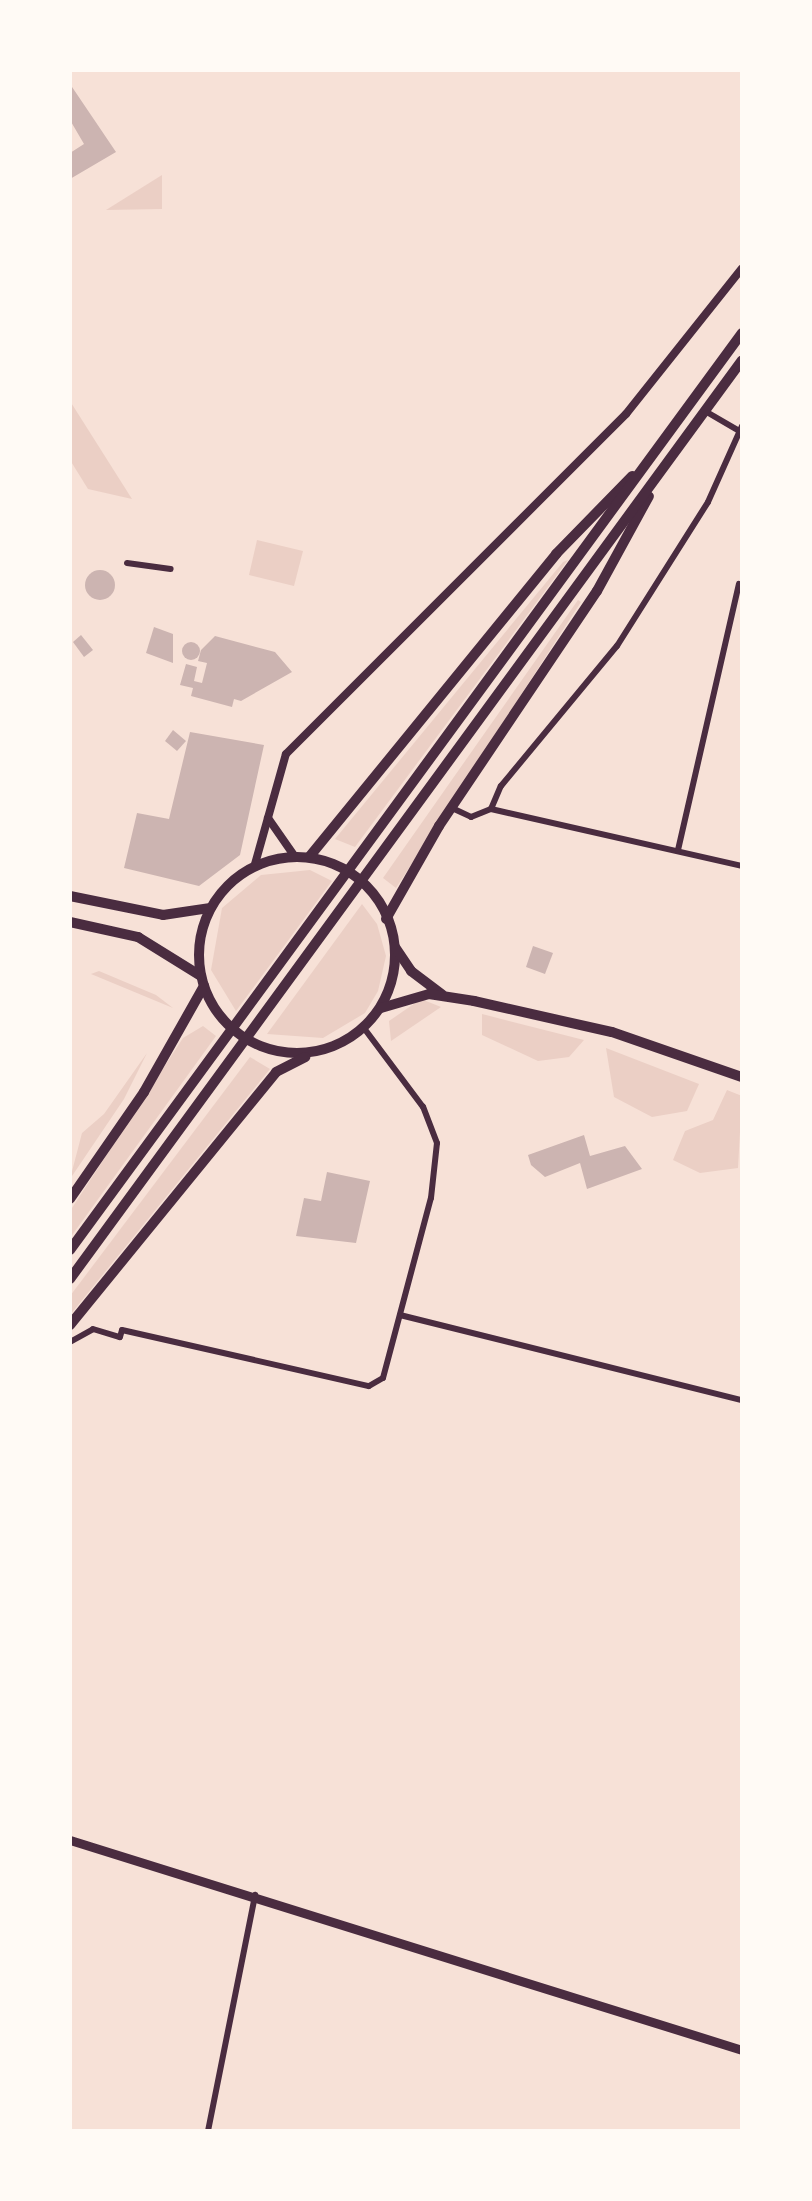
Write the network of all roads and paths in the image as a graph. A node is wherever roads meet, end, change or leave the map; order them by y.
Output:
1 (742, 268) edge
2 (742, 333) edge
3 (742, 360) edge
4 (705, 411) junction
5 (741, 430) edge
6 (664, 442) junction
7 (662, 470) junction
8 (127, 563) dead end
9 (170, 570) dead end
10 (738, 584) dead end
11 (451, 807) junction
12 (491, 809) junction
13 (268, 818) junction
14 (678, 850) junction
15 (293, 854) junction
16 (310, 856) junction
17 (255, 864) junction
18 (742, 866) edge
19 (70, 896) edge
20 (210, 908) junction
21 (386, 919) junction
22 (70, 922) edge
23 (394, 944) junction
24 (203, 982) junction
25 (442, 995) junction
26 (380, 1008) junction
27 (364, 1028) junction
28 (309, 1055) junction
29 (742, 1077) edge
30 (70, 1199) edge
31 (70, 1250) edge
32 (70, 1279) edge
33 (400, 1314) junction
34 (70, 1325) edge
35 (70, 1342) edge
36 (742, 1400) edge
37 (70, 1840) edge
38 (256, 1894) junction
39 (742, 2050) edge
40 (208, 2131) edge

1 - 13 street
2 - 6 main road
3 - 4 main road
4 - 5 street
4 - 7 main road
5 - 12 street
6 - 16 main road
6 - 31 main road
7 - 11 main road
7 - 32 main road
8 - 9 street
10 - 14 street
11 - 12 street
11 - 21 main road
12 - 14 street
13 - 15 street
13 - 17 street
14 - 18 street
15 - 16 main road
15 - 17 main road
16 - 21 main road
17 - 20 main road
19 - 20 main road
20 - 24 main road
21 - 23 main road
22 - 24 main road
23 - 25 main road
23 - 26 main road
24 - 28 main road
24 - 30 main road
25 - 26 main road
25 - 29 main road
26 - 27 main road
27 - 28 main road
27 - 33 street
28 - 34 main road
33 - 35 street
33 - 36 street
37 - 38 main road
38 - 39 main road
38 - 40 street

